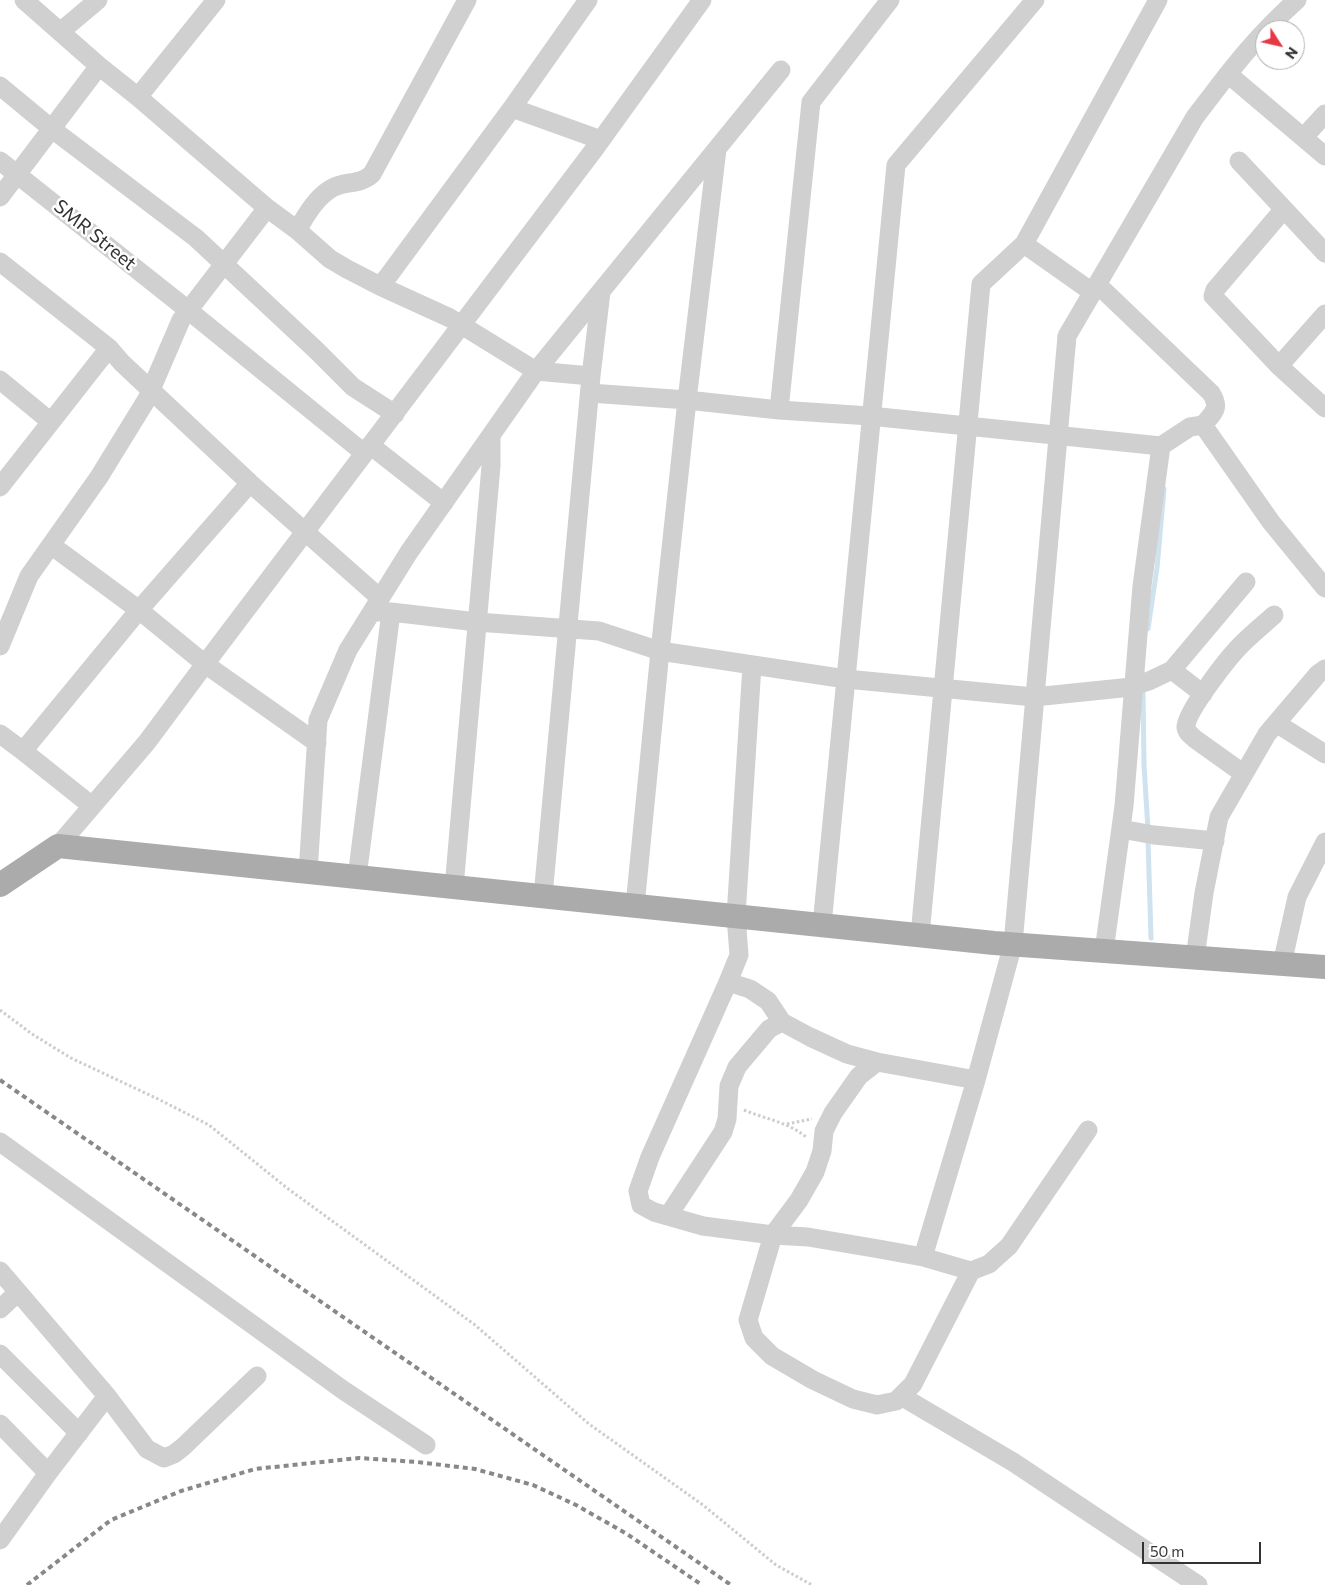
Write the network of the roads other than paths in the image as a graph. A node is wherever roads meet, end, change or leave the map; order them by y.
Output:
1 (24, 0) edge
2 (98, 0) edge
3 (216, 0) edge
4 (467, 0) edge
5 (588, 0) edge
6 (702, 0) edge
7 (890, 0) edge
8 (1035, 0) edge
9 (1158, 0) edge
10 (1297, 0) edge
11 (60, 32) junction
12 (99, 66) junction
13 (781, 70) dead end
14 (1228, 74) junction
15 (0, 86) edge
16 (138, 97) junction
17 (512, 108) junction
18 (1325, 114) edge
19 (52, 129) junction
20 (1304, 138) junction
21 (601, 140) junction
22 (717, 149) junction
23 (1325, 156) edge
24 (0, 161) edge
25 (1239, 161) dead end
26 (18, 174) junction
27 (0, 197) edge
28 (268, 208) junction
29 (1284, 209) junction
30 (297, 230) junction
31 (1024, 244) junction
32 (1325, 253) edge
33 (0, 262) edge
34 (224, 264) junction
35 (380, 286) junction
36 (1095, 288) junction
37 (601, 292) junction
38 (188, 310) junction
39 (1325, 314) edge
40 (462, 325) junction
41 (109, 348) junction
42 (1279, 366) junction
43 (536, 371) junction
44 (0, 380) edge
45 (591, 385) junction
46 (151, 390) junction
47 (687, 400) junction
48 (1325, 408) edge
49 (778, 410) junction
50 (395, 414) junction
51 (870, 416) junction
52 (51, 422) junction
53 (1203, 425) junction
54 (969, 426) junction
55 (1057, 434) junction
56 (491, 436) junction
57 (1161, 446) junction
58 (367, 449) junction
59 (250, 483) junction
60 (0, 487) edge
61 (444, 503) junction
62 (305, 533) junction
63 (51, 545) junction
64 (1246, 582) dead end
65 (1325, 588) edge
66 (381, 607) junction
67 (139, 610) junction
68 (1274, 615) dead end
69 (477, 622) junction
70 (568, 628) junction
71 (0, 646) edge
72 (660, 651) junction
73 (205, 664) junction
74 (752, 665) junction
75 (1325, 669) edge
76 (1172, 670) junction
77 (846, 679) junction
78 (1133, 686) junction
79 (944, 688) junction
80 (1203, 694) junction
81 (1034, 697) junction
82 (1276, 723) junction
83 (0, 734) edge
84 (317, 743) junction
85 (23, 751) junction
86 (1325, 754) edge
87 (1244, 774) junction
88 (92, 806) junction
89 (1128, 831) junction
90 (1215, 841) junction
91 (1325, 842) edge
92 (58, 846) junction
93 (308, 872) junction
94 (357, 877) junction
95 (0, 884) edge
96 (454, 887) junction
97 (543, 896) junction
98 (636, 906) junction
99 (736, 916) junction
100 (822, 925) junction
101 (920, 935) junction
102 (1012, 944) junction
103 (1104, 951) junction
104 (1195, 958) junction
105 (1282, 964) junction
106 (1325, 967) edge
107 (728, 982) junction
108 (782, 1022) junction
109 (877, 1062) junction
110 (976, 1080) junction
111 (1088, 1130) dead end
112 (0, 1142) edge
113 (668, 1216) junction
114 (773, 1235) junction
115 (923, 1257) junction
116 (0, 1271) edge
117 (970, 1271) junction
118 (18, 1292) junction
119 (0, 1309) edge
120 (0, 1354) edge
121 (257, 1376) dead end
122 (107, 1396) junction
123 (901, 1396) junction
124 (0, 1424) edge
125 (79, 1433) junction
126 (426, 1445) dead end
127 (48, 1473) junction
128 (0, 1540) edge
129 (1198, 1585) edge

1 - 11 street
2 - 11 street
3 - 16 street
4 - 30 street
5 - 17 street
6 - 21 street
7 - 49 street
8 - 51 street
9 - 31 street
10 - 14 street
11 - 12 street
12 - 16 street
12 - 19 street
13 - 22 street
14 - 20 street
14 - 36 street
15 - 19 street
16 - 28 street
17 - 21 street
17 - 35 street
18 - 20 street
19 - 26 street
19 - 34 street
20 - 23 street
21 - 40 street
22 - 37 street
22 - 47 street
24 - 26 street, SMR Street
25 - 29 street
26 - 27 street
26 - 38 street, SMR Street
28 - 30 street
28 - 34 street
29 - 32 street
29 - 42 street
30 - 35 street
31 - 36 street
31 - 54 street
33 - 41 street
34 - 38 street
34 - 50 street
35 - 40 street
36 - 53 street
36 - 55 street
37 - 43 street
37 - 45 street
38 - 46 street
38 - 58 street, SMR Street
39 - 42 street
40 - 43 street
40 - 50 street
41 - 46 street
41 - 52 street
42 - 48 street
43 - 45 street
43 - 56 street
44 - 52 street
45 - 47 street
45 - 70 street
46 - 59 street
46 - 63 street
47 - 49 street
47 - 72 street
49 - 51 street
50 - 58 street
51 - 54 street
51 - 77 street
52 - 60 street
53 - 57 street
53 - 65 street
54 - 55 street
54 - 79 street
55 - 57 street
55 - 81 street
56 - 61 street
56 - 69 street
57 - 78 street
58 - 61 street, SMR Street
58 - 62 street
59 - 62 street
59 - 67 street
61 - 66 street
62 - 66 street
62 - 73 street
63 - 67 street
63 - 71 street
64 - 76 street
66 - 69 street
66 - 84 street
66 - 94 street
67 - 73 street
67 - 85 street
68 - 80 street
69 - 70 street
69 - 96 street
70 - 72 street
70 - 97 street
72 - 74 street
72 - 98 street
73 - 84 street
73 - 88 street
74 - 77 street
74 - 99 street
75 - 82 street
76 - 78 street
76 - 80 street
77 - 79 street
77 - 100 street
78 - 81 street
78 - 89 street
79 - 81 street
79 - 101 street
80 - 87 street
81 - 102 street
82 - 86 street
82 - 87 street
83 - 85 street
84 - 93 street
85 - 88 street
87 - 90 street
88 - 92 street
89 - 90 street
89 - 103 street
90 - 104 street
91 - 105 street
92 - 93 main road
92 - 95 main road
93 - 94 main road
94 - 96 main road
96 - 97 main road
97 - 98 main road
98 - 99 main road
99 - 100 main road
99 - 107 street
100 - 101 main road
101 - 102 main road
102 - 103 main road
102 - 110 street
103 - 104 main road
104 - 105 main road
105 - 106 main road
107 - 108 street
107 - 113 street
108 - 109 street
108 - 113 street
109 - 110 street
109 - 114 street
110 - 115 street
111 - 117 street
112 - 126 street
113 - 114 street
114 - 115 street
114 - 123 street
115 - 117 street
116 - 118 street
117 - 123 street
118 - 119 street
118 - 122 street
120 - 125 street
121 - 122 street
122 - 125 street
123 - 129 street
124 - 127 street
125 - 127 street
127 - 128 street

